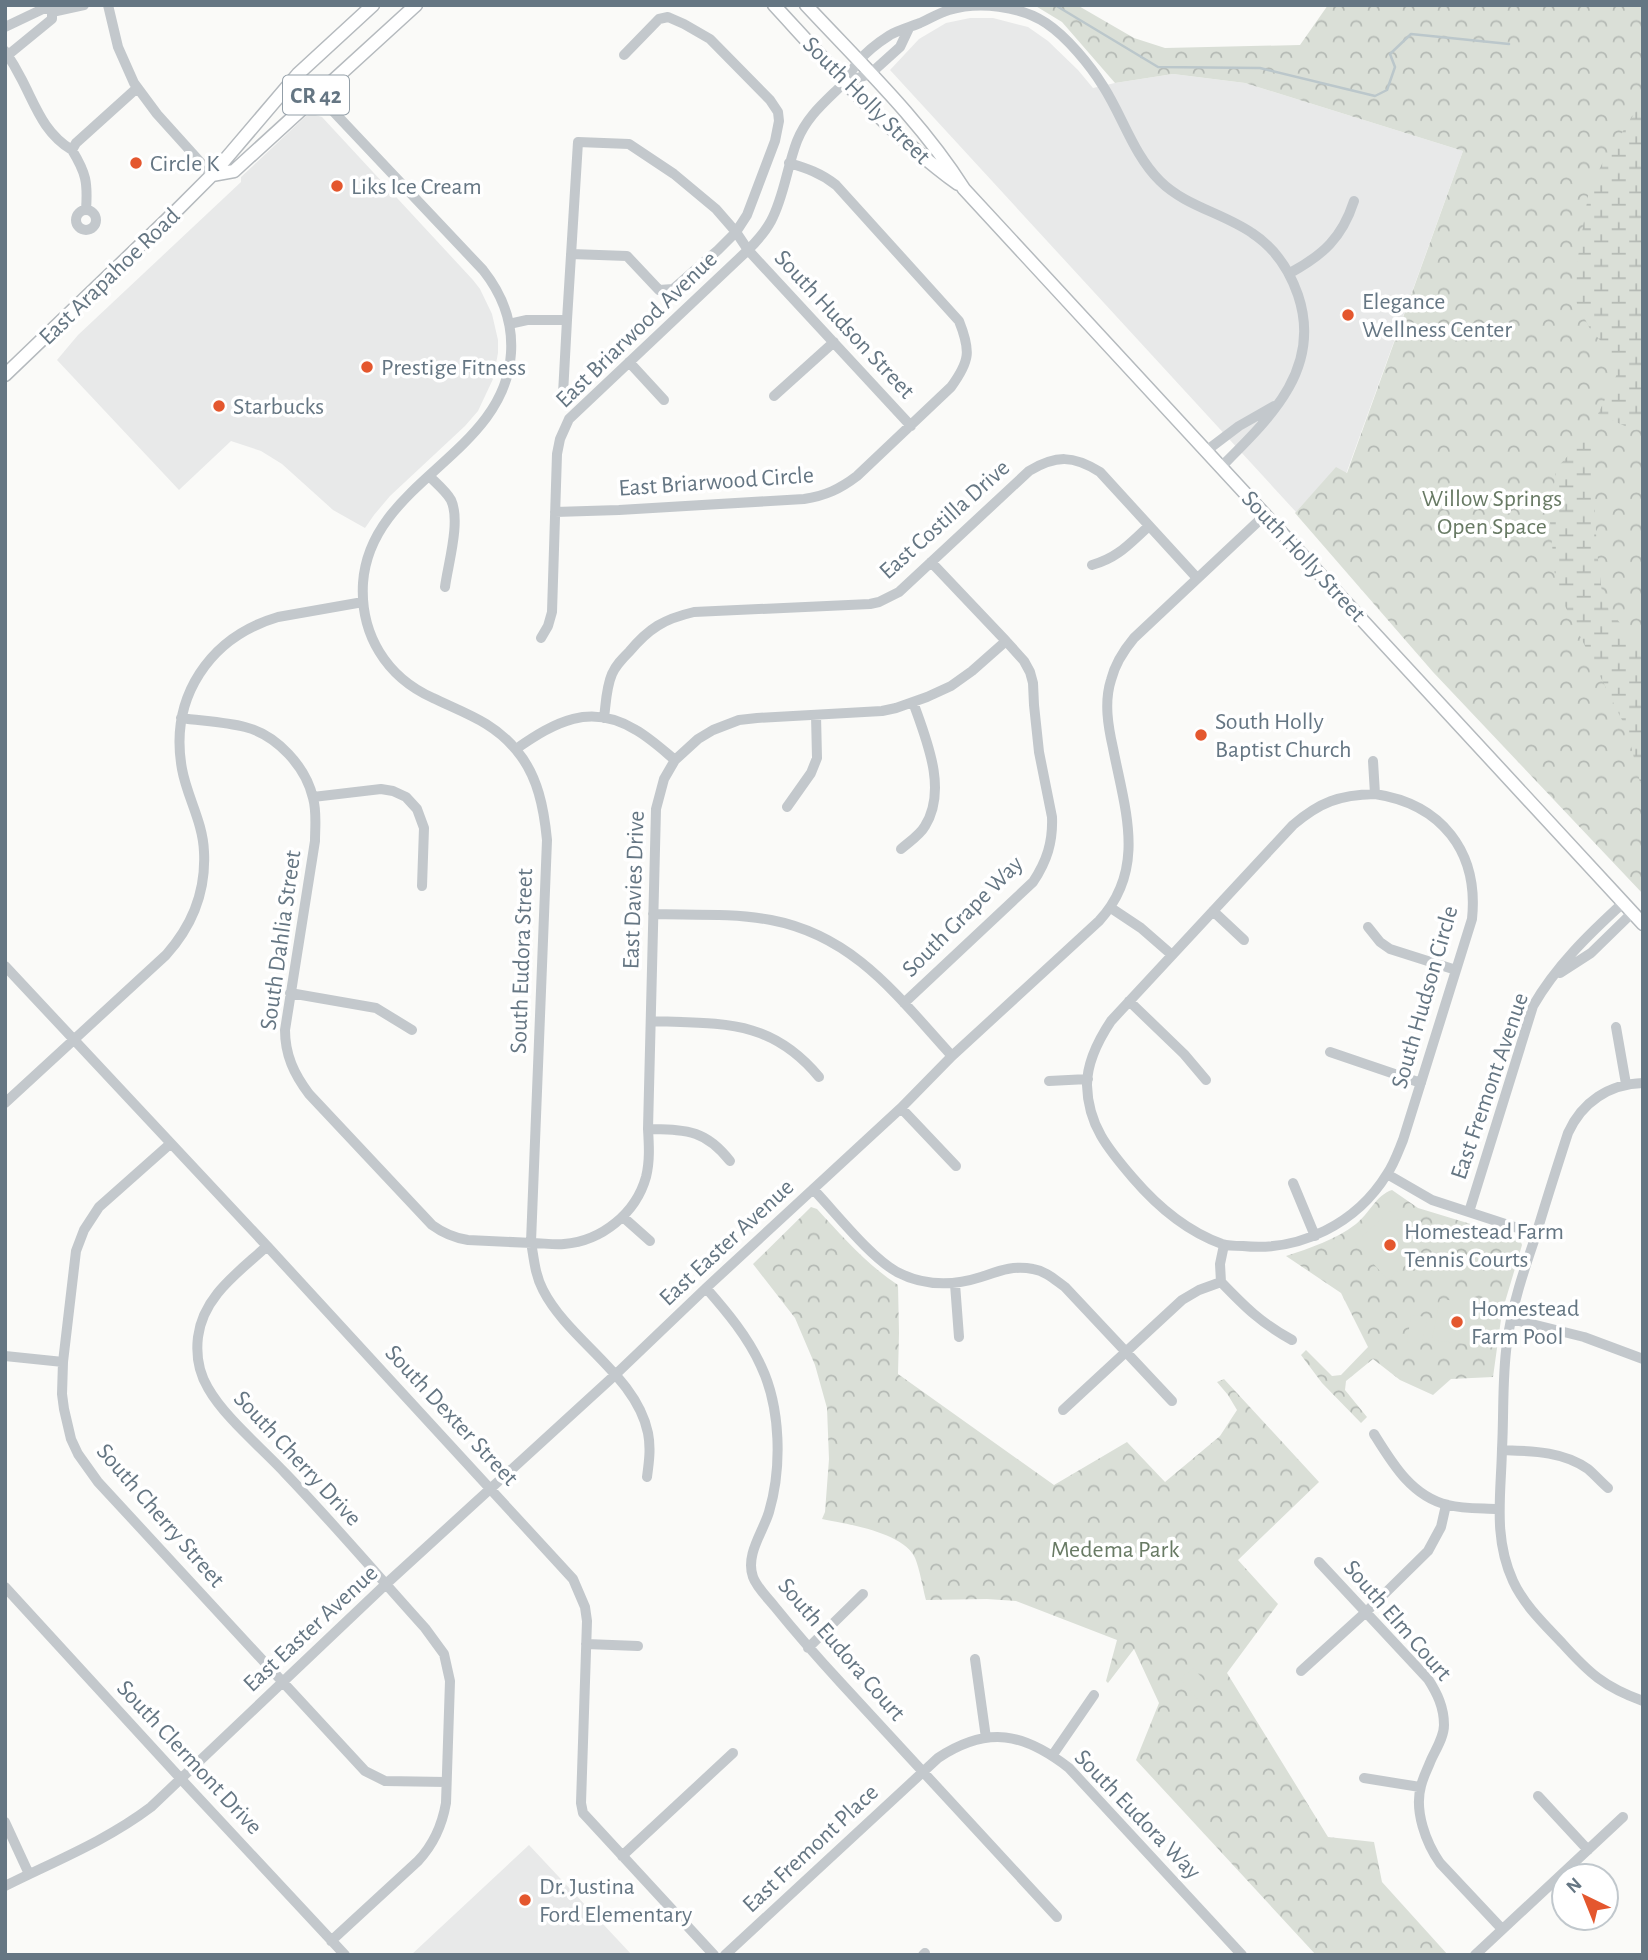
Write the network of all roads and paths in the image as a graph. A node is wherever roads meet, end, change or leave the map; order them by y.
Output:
1 (84, 5) edge
2 (108, 5) edge
3 (373, 5) edge
4 (416, 5) edge
5 (774, 5) edge
6 (806, 5) edge
7 (52, 12) junction
8 (5, 27) edge
9 (909, 28) junction
10 (7, 53) edge
11 (624, 55) dead end
12 (858, 61) junction
13 (298, 74) junction
14 (870, 74) junction
15 (845, 82) junction
16 (137, 88) junction
17 (317, 94) junction
18 (72, 150) junction
19 (789, 163) junction
20 (212, 175) junction
21 (964, 189) junction
22 (1354, 201) dead end
23 (86, 210) dead end
24 (736, 232) junction
25 (748, 250) junction
26 (571, 254) junction
27 (1290, 273) junction
28 (567, 320) junction
29 (509, 324) junction
30 (834, 342) junction
31 (629, 362) junction
32 (5, 375) edge
33 (563, 394) dead end
34 (774, 396) dead end
35 (664, 400) dead end
36 (1277, 404) junction
37 (911, 426) junction
38 (1206, 451) junction
39 (1221, 467) junction
40 (429, 476) junction
41 (555, 512) junction
42 (1265, 515) junction
43 (1149, 526) junction
44 (931, 562) junction
45 (1092, 565) dead end
46 (1197, 579) junction
47 (445, 587) dead end
48 (363, 602) junction
49 (541, 638) dead end
50 (1006, 641) junction
51 (913, 702) junction
52 (816, 715) junction
53 (181, 718) junction
54 (604, 718) junction
55 (516, 749) junction
56 (675, 760) junction
57 (1373, 761) dead end
58 (1374, 794) junction
59 (313, 797) junction
60 (788, 807) dead end
61 (901, 849) dead end
62 (422, 886) dead end
63 (1623, 903) junction
64 (1111, 908) junction
65 (1213, 911) junction
66 (1632, 913) junction
67 (653, 914) junction
68 (1643, 924) edge
69 (1368, 927) dead end
70 (1244, 940) dead end
71 (1172, 955) junction
72 (5, 966) edge
73 (1456, 970) junction
74 (1554, 977) junction
75 (290, 993) junction
76 (1129, 1001) junction
77 (904, 1003) junction
78 (651, 1021) junction
79 (1616, 1027) dead end
80 (412, 1030) dead end
81 (73, 1040) junction
82 (1329, 1052) dead end
83 (952, 1056) junction
84 (819, 1077) dead end
85 (1088, 1079) junction
86 (1206, 1080) dead end
87 (1049, 1081) dead end
88 (1421, 1083) junction
89 (1643, 1083) edge
90 (1626, 1084) junction
91 (5, 1102) edge
92 (901, 1108) junction
93 (648, 1129) junction
94 (170, 1144) junction
95 (730, 1161) dead end
96 (956, 1166) dead end
97 (1388, 1174) junction
98 (1293, 1183) dead end
99 (813, 1189) junction
100 (1469, 1212) junction
101 (624, 1217) junction
102 (1536, 1234) junction
103 (1315, 1236) junction
104 (650, 1241) dead end
105 (531, 1242) junction
106 (1224, 1245) junction
107 (267, 1246) junction
108 (1221, 1282) junction
109 (956, 1284) junction
110 (706, 1288) junction
111 (1511, 1319) junction
112 (959, 1337) dead end
113 (1292, 1340) dead end
114 (1128, 1352) junction
115 (5, 1356) edge
116 (1643, 1359) edge
117 (63, 1362) junction
118 (615, 1375) junction
119 (1172, 1401) dead end
120 (1063, 1410) dead end
121 (1374, 1434) dead end
122 (1502, 1450) junction
123 (648, 1477) dead end
124 (1608, 1488) dead end
125 (490, 1489) junction
126 (1446, 1505) junction
127 (1498, 1508) junction
128 (1319, 1562) dead end
129 (386, 1584) junction
130 (5, 1587) edge
131 (863, 1594) dead end
132 (1366, 1612) junction
133 (586, 1644) junction
134 (638, 1646) dead end
135 (808, 1648) junction
136 (975, 1659) dead end
137 (1301, 1671) dead end
138 (283, 1681) junction
139 (1094, 1695) dead end
140 (1643, 1701) edge
141 (986, 1738) junction
142 (733, 1753) dead end
143 (1052, 1755) junction
144 (923, 1771) junction
145 (1364, 1778) dead end
146 (181, 1779) junction
147 (446, 1782) junction
148 (1420, 1787) junction
149 (1538, 1796) dead end
150 (1623, 1817) dead end
151 (5, 1822) edge
152 (1588, 1850) junction
153 (622, 1856) junction
154 (29, 1874) junction
155 (5, 1886) edge
156 (1057, 1917) dead end
157 (1502, 1929) junction
158 (331, 1941) junction
159 (345, 1955) edge
160 (714, 1955) edge
161 (725, 1955) edge
162 (1241, 1955) edge
163 (1475, 1955) edge

1 - 7 street
2 - 16 street
3 - 13 main road, East Arapahoe Road / CR 42
4 - 17 main road, East Arapahoe Road / CR 42
5 - 15 main road, South Holly Street
6 - 12 main road, South Holly Street
7 - 8 street
7 - 10 street
9 - 12 street
9 - 14 street
9 - 27 street
10 - 18 street
11 - 24 street
12 - 14 main road, South Holly Street
12 - 15 street
13 - 17 street, South Eudora Street
13 - 20 main road, East Arapahoe Road / CR 42
14 - 15 street
14 - 21 main road, South Holly Street
15 - 19 street, East Briarwood Avenue
15 - 21 main road, South Holly Street
16 - 18 street
16 - 20 street
17 - 20 main road, East Arapahoe Road / CR 42
17 - 29 street, South Eudora Street
18 - 23 street
19 - 25 street, East Briarwood Avenue
19 - 37 street, East Briarwood Circle
20 - 32 main road, East Arapahoe Road / CR 42
21 - 38 main road, South Holly Street
22 - 27 street
24 - 25 street, South Hudson Street
24 - 26 street
24 - 26 street, South Hudson Street
25 - 30 street, South Hudson Street
25 - 31 street, East Briarwood Avenue
26 - 28 street
27 - 36 street
28 - 29 street
28 - 33 street
29 - 40 street, South Eudora Street
30 - 34 street
30 - 37 street, South Hudson Street
31 - 35 street
31 - 41 street, East Briarwood Avenue
36 - 38 street
36 - 39 street
37 - 41 street, East Briarwood Circle
38 - 39 main road, South Holly Street
39 - 42 main road, South Holly Street
40 - 47 street
40 - 48 street, South Eudora Street
41 - 49 street, East Briarwood Avenue
42 - 46 street, East Easter Avenue
42 - 63 main road, South Holly Street
43 - 44 street, East Costilla Drive
43 - 45 street
43 - 46 street, East Costilla Drive
44 - 50 street, South Grape Way
44 - 54 street, East Costilla Drive
46 - 64 street, East Easter Avenue
48 - 53 street
48 - 55 street, South Eudora Street
50 - 51 street, East Davies Drive
50 - 77 street, South Grape Way
51 - 52 street, East Davies Drive
51 - 61 street
52 - 56 street, East Davies Drive
52 - 60 street
53 - 59 street, South Dahlia Street
53 - 81 street
54 - 55 street
54 - 56 street
55 - 105 street, South Eudora Street
56 - 67 street, East Davies Drive
57 - 58 street
58 - 65 street, South Hudson Circle
58 - 73 street, South Hudson Circle
59 - 62 street
59 - 75 street, South Dahlia Street
63 - 66 main road, South Holly Street
63 - 74 street, East Fremont Avenue
64 - 71 street
64 - 83 street, East Easter Avenue
65 - 70 street
65 - 71 street, South Hudson Circle
66 - 68 main road, South Holly Street
66 - 74 street, East Fremont Avenue
67 - 77 street
67 - 78 street, East Davies Drive
69 - 73 street
71 - 76 street, South Hudson Circle
72 - 81 street, South Dexter Street
73 - 88 street, South Hudson Circle
74 - 100 street, East Fremont Avenue
75 - 80 street
75 - 105 street, South Dahlia Street
76 - 85 street, South Hudson Circle
76 - 86 street
77 - 83 street
78 - 84 street
78 - 93 street, East Davies Drive
79 - 90 street
81 - 91 street
81 - 94 street, South Dexter Street
82 - 88 street
83 - 92 street, East Easter Avenue
85 - 87 street
85 - 106 street
88 - 97 street, South Hudson Circle
89 - 90 street
90 - 102 street
92 - 96 street
92 - 99 street, East Easter Avenue
93 - 95 street
93 - 101 street, East Davies Drive
94 - 107 street, South Dexter Street
94 - 117 street, South Cherry Street
97 - 100 street
97 - 103 street, South Hudson Circle
98 - 103 street
99 - 109 street
99 - 110 street, East Easter Avenue
100 - 102 street
101 - 104 street
101 - 105 street, East Davies Drive
102 - 111 street
103 - 106 street, South Hudson Circle
105 - 118 street, South Eudora Street
106 - 108 street
107 - 125 street, South Dexter Street
107 - 129 street, South Cherry Drive
108 - 113 street
108 - 114 street
109 - 112 street
109 - 114 street
110 - 118 street, East Easter Avenue
110 - 135 street, South Eudora Court
111 - 116 street
111 - 122 street
114 - 119 street
114 - 120 street
115 - 117 street
117 - 138 street, South Cherry Street
118 - 123 street, South Eudora Street
118 - 125 street, East Easter Avenue
121 - 126 street
122 - 124 street
122 - 127 street
125 - 129 street, East Easter Avenue
125 - 133 street, South Dexter Street
126 - 127 street
126 - 132 street
127 - 140 street
128 - 132 street, South Elm Court
129 - 138 street, East Easter Avenue
129 - 147 street, South Cherry Drive
130 - 146 street, South Clermont Drive
131 - 135 street
132 - 137 street
132 - 148 street, South Elm Court
133 - 134 street
133 - 153 street, South Dexter Street
135 - 144 street, South Eudora Court
136 - 141 street
138 - 146 street, East Easter Avenue
138 - 147 street, South Cherry Street
139 - 143 street
141 - 143 street, South Eudora Way
141 - 144 street, South Eudora Way
142 - 153 street
143 - 162 street, South Eudora Way
144 - 156 street, South Eudora Court
144 - 161 street, East Fremont Place
145 - 148 street
146 - 154 street, East Easter Avenue
146 - 158 street, South Clermont Drive
147 - 158 street, South Cherry Drive
148 - 157 street, South Elm Court
149 - 152 street
150 - 152 street
151 - 154 street
152 - 157 street
153 - 160 street, South Dexter Street
154 - 155 street, East Easter Avenue
157 - 163 street
158 - 159 street, South Clermont Drive

